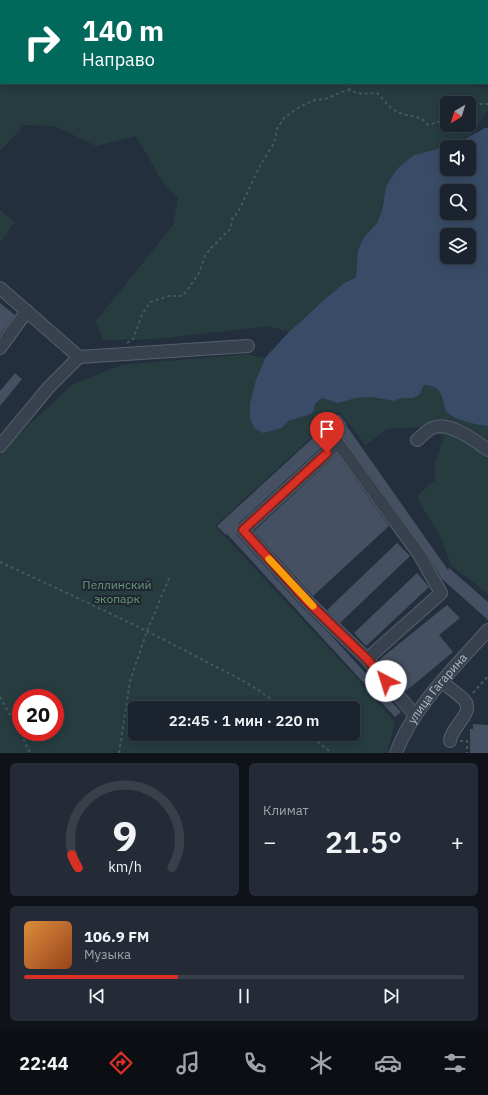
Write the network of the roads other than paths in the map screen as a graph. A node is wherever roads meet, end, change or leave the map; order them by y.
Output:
1 (0, 288) edge
2 (27, 311) junction
3 (248, 346) dead end
4 (0, 348) edge
5 (79, 357) junction
6 (417, 440) dead end
7 (0, 446) edge
8 (488, 450) edge
9 (488, 630) edge
10 (367, 659) junction
11 (442, 682) junction
12 (415, 715) junction
13 (450, 741) road end
14 (398, 752) edge

1 - 2 street
2 - 4 street
2 - 5 street
3 - 5 street
5 - 7 street
6 - 8 street
9 - 11 street, улица Гагарина
10 - 10 street
10 - 12 street
11 - 12 street, улица Гагарина
11 - 13 street
12 - 14 street, улица Гагарина

